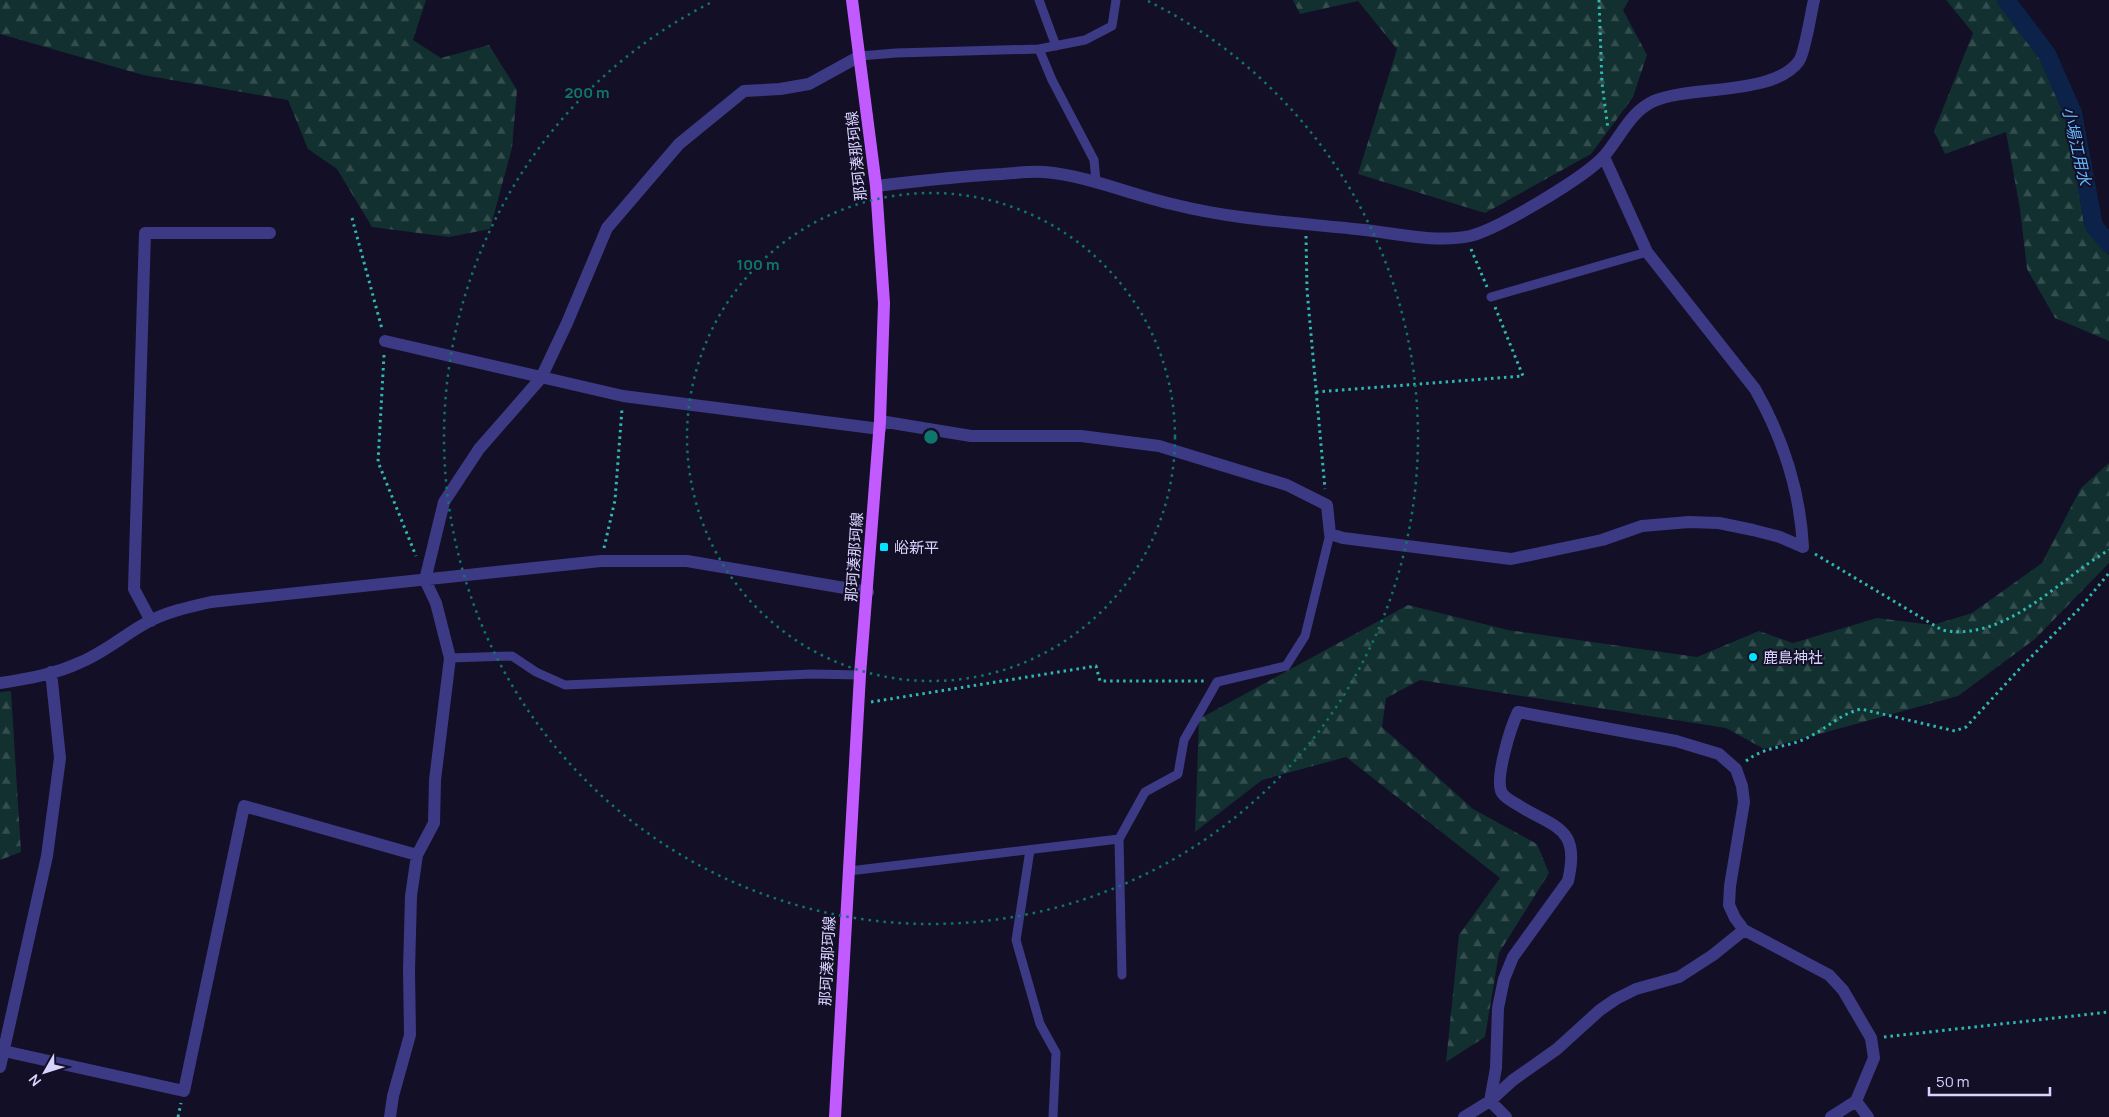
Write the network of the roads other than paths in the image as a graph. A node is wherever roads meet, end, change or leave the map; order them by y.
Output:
1 (852, 0) edge
2 (1039, 0) edge
3 (1116, 0) edge
4 (1814, 0) edge
5 (1056, 46) junction
6 (1039, 49) junction
7 (860, 56) junction
8 (1604, 157) junction
9 (1096, 181) junction
10 (876, 186) junction
11 (270, 233) dead end
12 (1647, 252) junction
13 (1491, 297) road end
14 (385, 341) road end
15 (541, 378) junction
16 (880, 425) junction
17 (1330, 534) junction
18 (425, 580) junction
19 (868, 592) junction
20 (151, 621) junction
21 (450, 658) junction
22 (52, 672) junction
23 (860, 675) junction
24 (0, 683) edge
25 (1119, 839) junction
26 (1030, 850) junction
27 (417, 855) junction
28 (849, 871) junction
29 (1744, 930) junction
30 (1122, 975) dead end
31 (4, 1051) junction
32 (0, 1067) edge
33 (1490, 1101) junction
34 (1856, 1101) junction
35 (390, 1117) edge
36 (835, 1117) edge
37 (1053, 1117) edge
38 (1464, 1117) edge
39 (1506, 1117) edge
40 (1832, 1117) edge
41 (1868, 1117) edge

1 - 7 main road, 那珂湊那珂線
2 - 5 lane
3 - 5 lane
4 - 8 street
5 - 6 lane
6 - 7 lane
6 - 9 lane
7 - 10 main road, 那珂湊那珂線
7 - 15 street
8 - 9 street
8 - 12 street
9 - 10 street
10 - 16 main road, 那珂湊那珂線
11 - 20 street
12 - 13 lane
12 - 17 street
14 - 15 street
15 - 16 street
15 - 18 street
16 - 17 street
16 - 19 main road, 那珂湊那珂線
17 - 25 lane
18 - 19 street
18 - 20 street
18 - 21 street
19 - 23 main road, 那珂湊那珂線
20 - 22 street
21 - 23 lane
21 - 27 street
22 - 24 street
22 - 31 street
23 - 28 main road, 那珂湊那珂線
25 - 26 lane
25 - 30 lane
26 - 28 lane
26 - 37 lane
27 - 31 street
27 - 35 street
28 - 36 main road, 那珂湊那珂線
29 - 33 street
29 - 33 street
29 - 34 street
31 - 32 street
33 - 38 street
33 - 39 street
34 - 40 street
34 - 41 street

